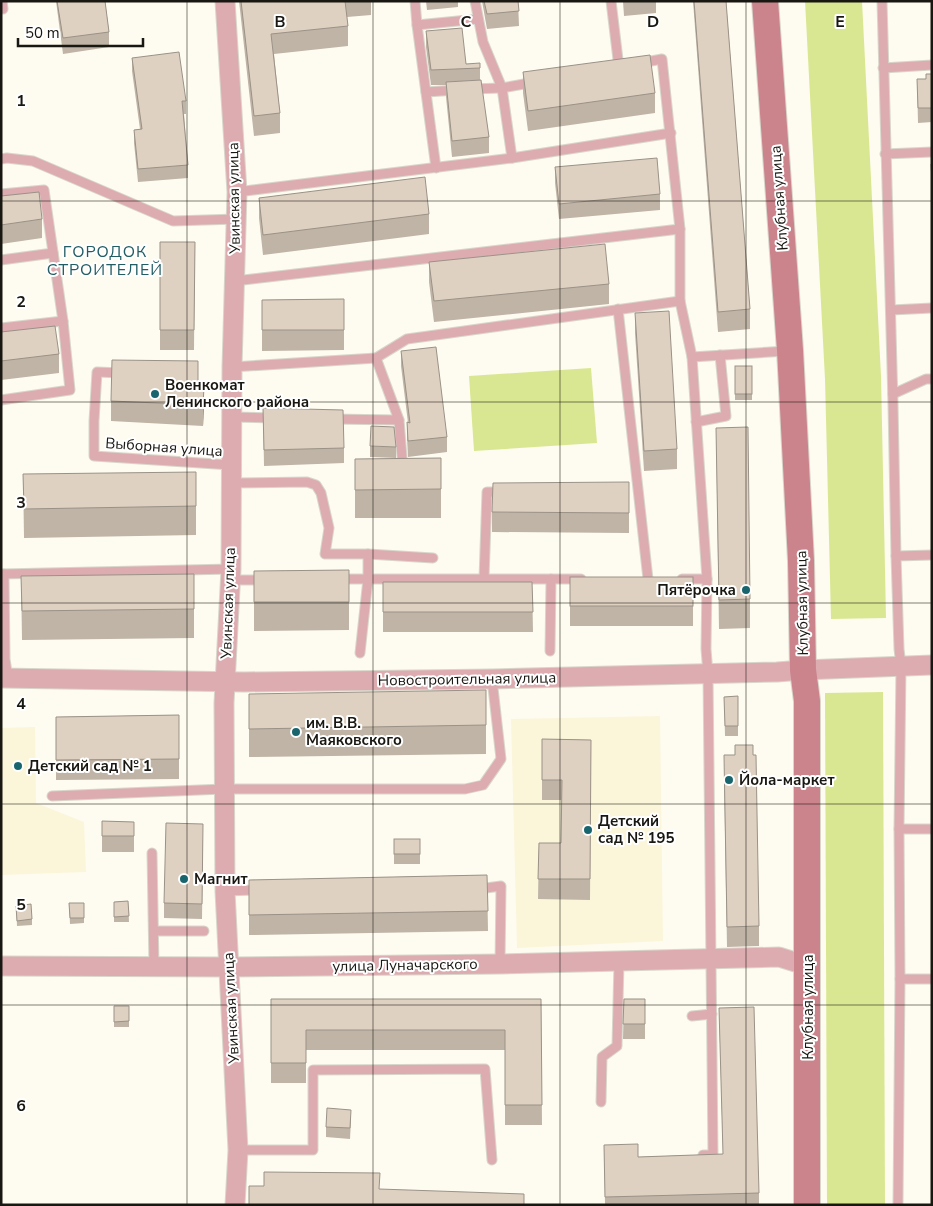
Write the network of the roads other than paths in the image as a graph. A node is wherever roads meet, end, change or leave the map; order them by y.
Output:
1 (2, 1) edge
2 (225, 1) edge
3 (415, 1) edge
4 (475, 1) edge
5 (611, 1) edge
6 (765, 1) edge
7 (882, 1) edge
8 (1, 9) edge
9 (478, 19) junction
10 (417, 25) junction
11 (932, 65) edge
12 (619, 68) junction
13 (883, 68) junction
14 (610, 69) edge
15 (543, 81) edge
16 (502, 88) junction
17 (426, 92) junction
18 (671, 132) junction
19 (932, 152) edge
20 (886, 154) junction
21 (512, 158) junction
22 (1, 159) edge
23 (436, 168) junction
24 (237, 192) junction
25 (1, 194) edge
26 (237, 219) junction
27 (680, 229) junction
28 (53, 252) junction
29 (1, 260) edge
30 (235, 281) junction
31 (680, 301) junction
32 (932, 308) edge
33 (618, 309) junction
34 (891, 310) junction
35 (63, 321) junction
36 (1, 328) edge
37 (790, 350) junction
38 (720, 355) junction
39 (692, 357) junction
40 (376, 358) junction
41 (232, 367) junction
42 (135, 374) edge
43 (932, 379) edge
44 (893, 394) junction
45 (1, 400) edge
46 (232, 417) junction
47 (279, 418) edge
48 (325, 419) edge
49 (400, 420) junction
50 (696, 422) junction
51 (402, 457) edge
52 (231, 474) junction
53 (516, 492) edge
54 (368, 554) junction
55 (932, 554) edge
56 (896, 556) junction
57 (433, 558) dead end
58 (3, 574) edge
59 (230, 574) junction
60 (330, 579) edge
61 (368, 579) junction
62 (484, 579) junction
63 (551, 579) junction
64 (590, 579) edge
65 (639, 579) edge
66 (678, 579) edge
67 (707, 579) junction
68 (270, 580) edge
69 (550, 651) dead end
70 (360, 653) dead end
71 (932, 665) edge
72 (901, 666) junction
73 (803, 670) junction
74 (708, 674) junction
75 (5, 678) edge
76 (492, 679) junction
77 (224, 681) junction
78 (224, 788) junction
79 (52, 796) dead end
80 (932, 829) edge
81 (899, 830) junction
82 (152, 853) dead end
83 (466, 888) edge
84 (265, 890) edge
85 (225, 891) junction
86 (154, 931) junction
87 (204, 931) dead end
88 (712, 959) junction
89 (619, 961) junction
90 (500, 964) junction
91 (1, 966) edge
92 (808, 966) junction
93 (154, 967) junction
94 (229, 967) junction
95 (900, 979) junction
96 (932, 979) edge
97 (712, 1014) junction
98 (692, 1016) dead end
99 (601, 1102) dead end
100 (238, 1150) junction
101 (696, 1155) edge
102 (492, 1160) dead end
103 (235, 1205) edge
104 (807, 1205) edge
105 (898, 1205) edge

1 - 8 lane
2 - 24 street, Увинская улица
3 - 10 lane
4 - 9 lane
5 - 12 lane
6 - 37 main road, Клубная улица
7 - 13 lane
9 - 10 lane
9 - 16 lane
10 - 17 lane
11 - 13 lane
12 - 14 lane
12 - 18 lane
13 - 20 lane
15 - 16 lane
16 - 17 lane
16 - 21 lane
17 - 23 lane
18 - 21 lane
18 - 27 lane
19 - 20 lane
20 - 34 lane
21 - 23 lane
22 - 26 lane
23 - 24 lane
24 - 26 street, Увинская улица
25 - 28 lane
26 - 30 street, Увинская улица
27 - 30 lane
27 - 31 lane
28 - 29 lane
28 - 35 lane
30 - 41 street, Увинская улица
31 - 33 lane
31 - 39 lane
32 - 34 lane
33 - 40 lane
33 - 65 lane
34 - 44 lane
35 - 36 lane
35 - 45 lane
37 - 38 lane
37 - 73 main road, Клубная улица
38 - 39 lane
38 - 50 lane
39 - 50 lane
40 - 41 lane
40 - 49 lane
41 - 46 street, Увинская улица
42 - 52 lane, Выборная улица
43 - 44 lane
44 - 56 lane
46 - 47 lane
46 - 52 street, Увинская улица
48 - 49 lane
49 - 51 lane
50 - 67 lane
52 - 54 lane, Выборная улица
52 - 59 street, Увинская улица
53 - 62 lane
54 - 57 lane
54 - 61 lane
55 - 56 lane
56 - 72 lane
58 - 59 lane
58 - 75 lane
59 - 68 lane
59 - 77 street, Увинская улица
60 - 61 lane
61 - 62 lane
61 - 70 lane
62 - 63 lane
63 - 64 lane
63 - 69 lane
66 - 67 lane
67 - 74 lane
71 - 72 street, Новостроительная улица
72 - 73 street, Новостроительная улица
72 - 81 lane
73 - 74 street, Новостроительная улица
73 - 92 main road, Клубная улица
74 - 76 street, Новостроительная улица
74 - 88 lane
75 - 77 street, Новостроительная улица
76 - 77 street, Новостроительная улица
76 - 78 lane
77 - 78 street, Увинская улица
78 - 79 lane
78 - 85 street, Увинская улица
80 - 81 lane
81 - 95 lane
82 - 86 lane
83 - 90 lane
84 - 85 lane
85 - 94 street, Увинская улица
86 - 87 lane
86 - 93 lane
88 - 89 street, улица Луначарского
88 - 92 street, улица Луначарского
88 - 97 lane
89 - 90 street, улица Луначарского
89 - 99 lane
90 - 94 street, улица Луначарского
91 - 93 street, улица Луначарского
92 - 104 main road, Клубная улица
93 - 94 street, улица Луначарского
94 - 100 street, Увинская улица
95 - 96 lane
95 - 105 lane
97 - 98 lane
97 - 101 lane
100 - 102 lane
100 - 103 street, Увинская улица

